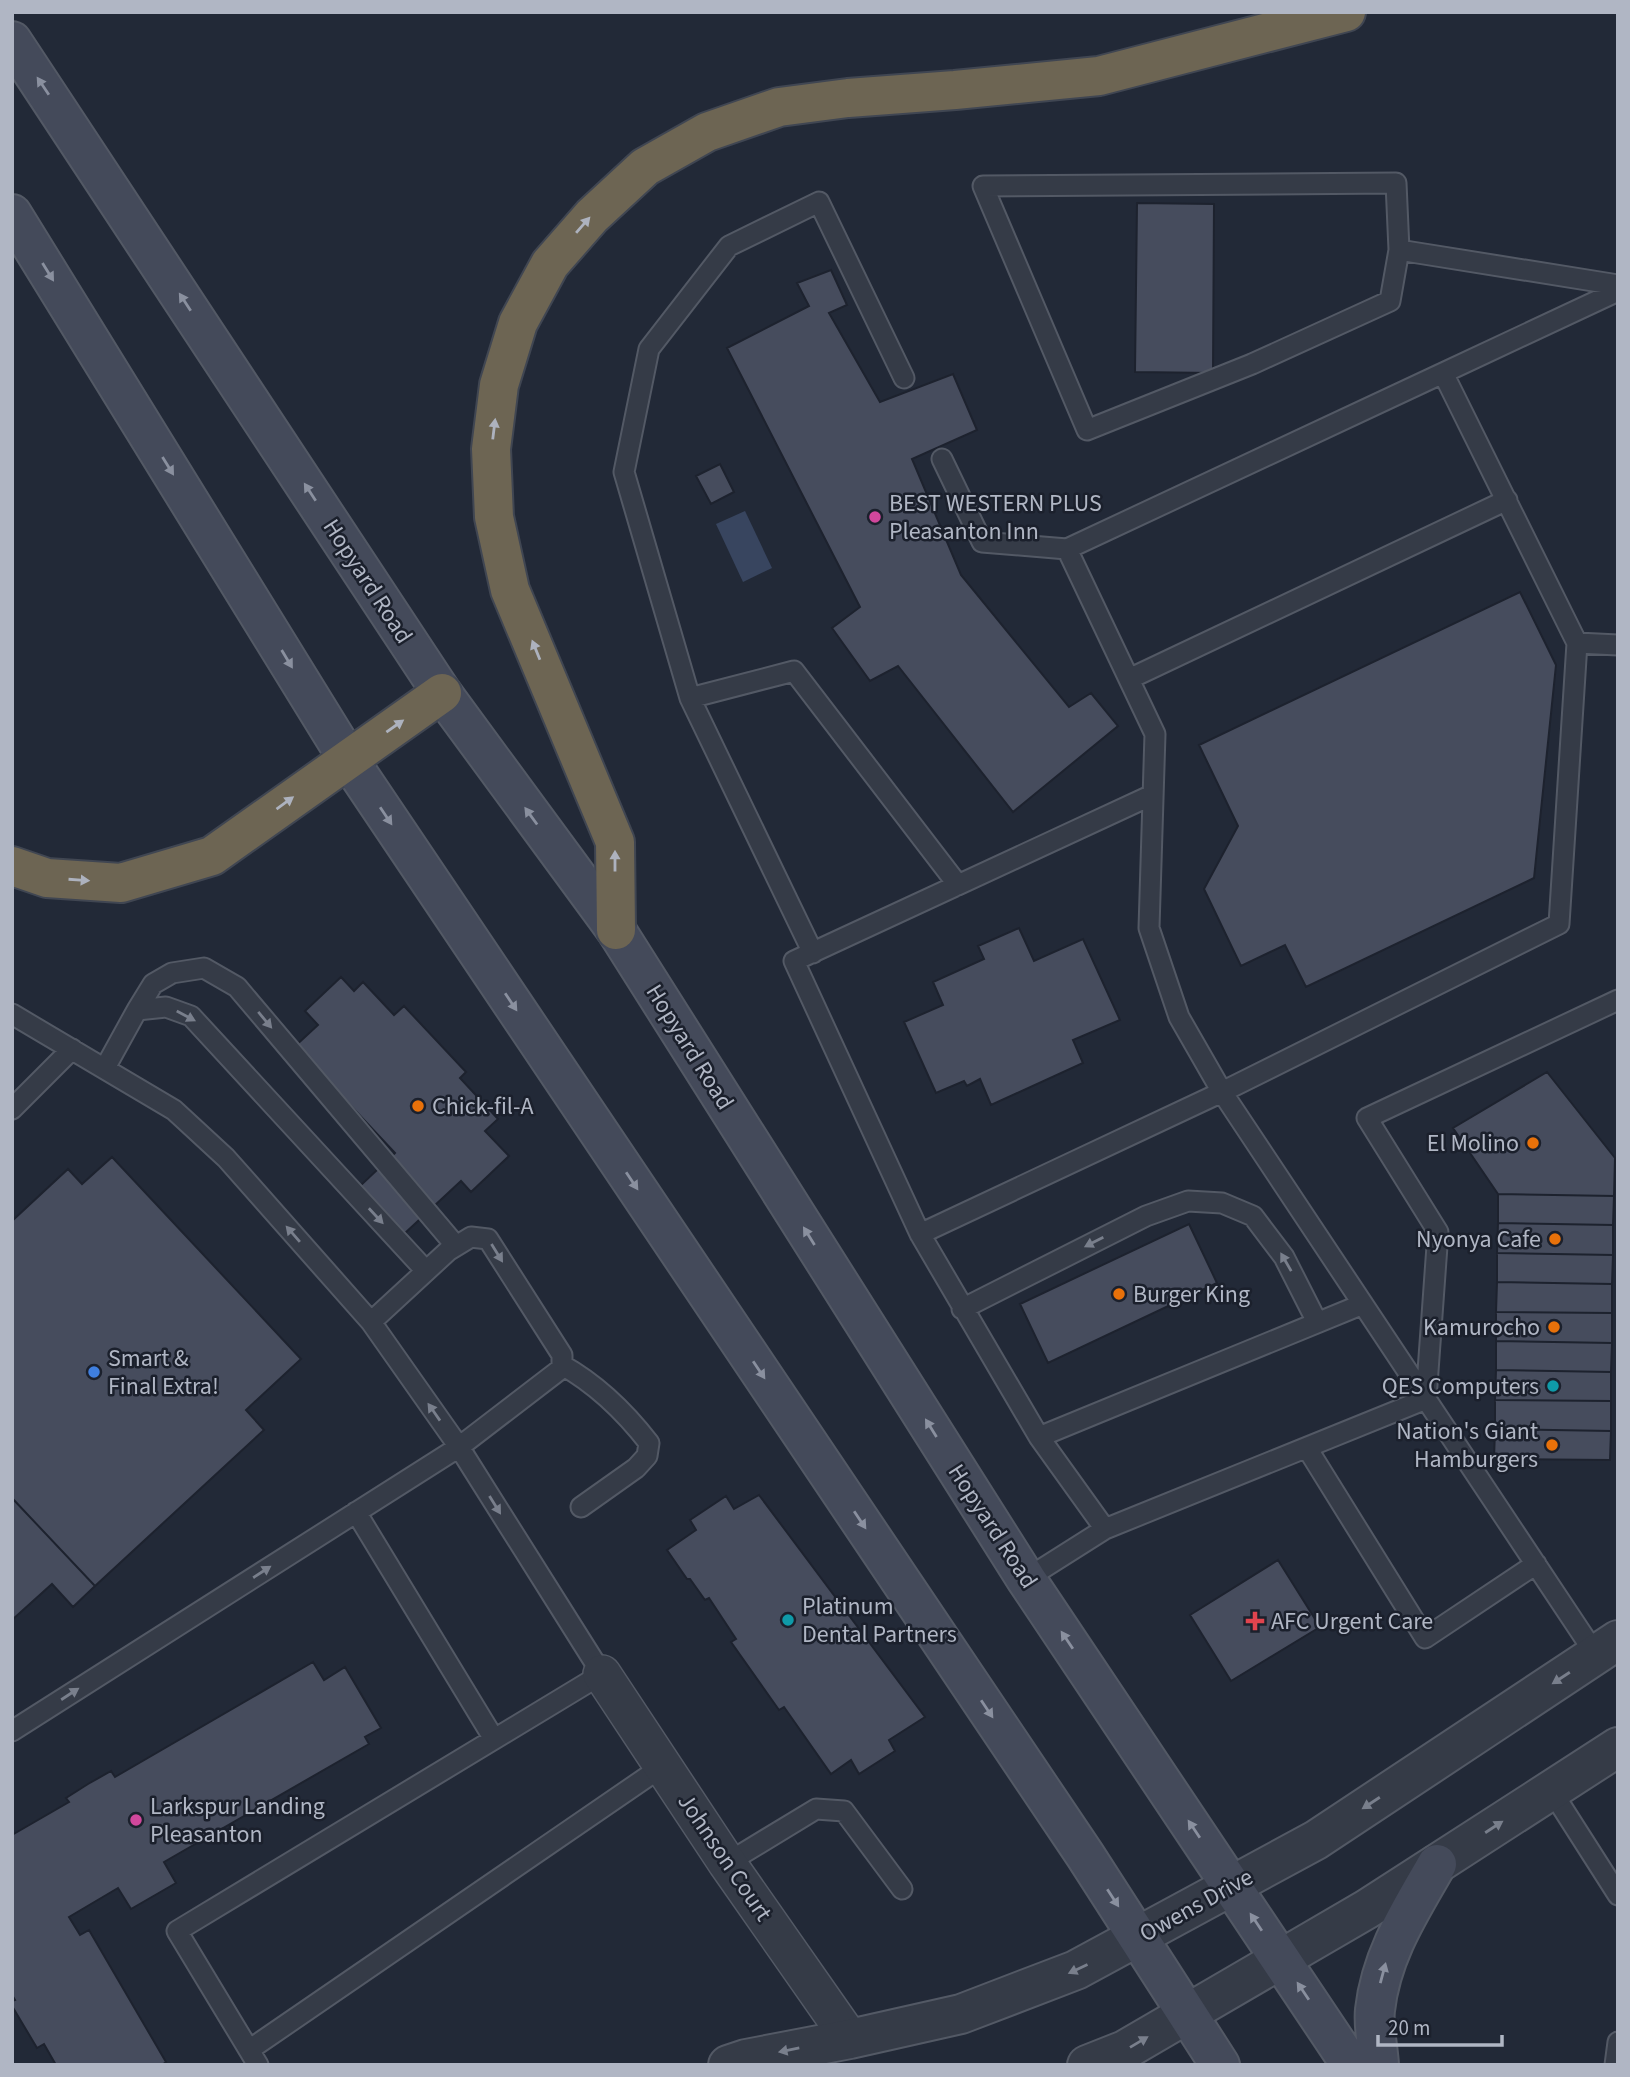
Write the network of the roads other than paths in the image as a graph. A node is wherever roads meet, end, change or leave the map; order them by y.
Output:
1 (1346, 12) edge
2 (12, 41) edge
3 (12, 214) edge
4 (1399, 250) junction
5 (1618, 285) edge
6 (1618, 291) edge
7 (1443, 373) junction
8 (904, 378) dead end
9 (942, 459) dead end
10 (1507, 499) junction
11 (1067, 549) junction
12 (1577, 643) junction
13 (1618, 645) edge
14 (1129, 679) junction
15 (442, 693) junction
16 (690, 698) junction
17 (348, 759) junction
18 (1152, 795) junction
19 (12, 866) edge
20 (958, 885) junction
21 (615, 930) junction
22 (813, 953) junction
23 (1618, 1000) edge
24 (137, 1010) junction
25 (12, 1014) edge
26 (72, 1049) junction
27 (105, 1068) junction
28 (1222, 1092) junction
29 (12, 1109) edge
30 (920, 1234) junction
31 (456, 1245) junction
32 (426, 1271) junction
33 (1363, 1304) junction
34 (962, 1309) junction
35 (371, 1322) junction
36 (1317, 1322) junction
37 (562, 1365) junction
38 (1426, 1399) junction
39 (1039, 1437) junction
40 (459, 1447) junction
41 (1307, 1448) junction
42 (581, 1507) dead end
43 (356, 1511) junction
44 (1105, 1529) junction
45 (1536, 1564) junction
46 (1026, 1579) junction
47 (1607, 1648) edge
48 (602, 1674) junction
49 (12, 1731) edge
50 (494, 1739) junction
51 (1618, 1747) edge
52 (663, 1766) junction
53 (1551, 1790) junction
54 (727, 1863) junction
55 (1437, 1864) junction
56 (1232, 1886) junction
57 (902, 1889) dead end
58 (1618, 1895) edge
59 (1138, 1937) junction
60 (1281, 1959) junction
61 (1187, 2014) junction
62 (850, 2039) junction
63 (1618, 2042) edge
64 (254, 2058) edge
65 (728, 2065) edge
66 (1087, 2065) edge
67 (1220, 2065) edge
68 (1351, 2065) edge
69 (1379, 2065) edge
70 (1615, 2065) edge

21 -> 1 highway
15 -> 2 main road, Hopyard Road
3 -> 17 main road
4 - 4 lane
4 - 5 lane
6 - 7 lane
7 - 10 lane
7 - 11 lane
8 - 16 lane
9 - 11 lane
10 - 12 lane
10 - 14 lane
11 - 14 lane
12 - 13 lane
12 - 28 lane
14 - 18 lane
17 -> 15 highway
21 -> 15 main road, Hopyard Road
16 - 20 lane
16 - 22 lane
19 -> 17 highway
17 -> 59 main road
18 - 20 lane
18 - 28 lane
20 - 22 lane
46 -> 21 main road, Hopyard Road
22 - 30 lane
23 - 38 lane
24 - 27 lane
24 -> 31 lane
24 -> 32 lane
25 - 26 lane
26 - 27 lane
26 - 29 lane
35 -> 27 lane
28 - 30 lane
28 - 33 lane
30 - 34 lane
31 - 32 lane
31 -> 37 lane
32 - 35 lane
33 - 36 lane
33 - 38 lane
36 -> 34 lane
34 - 39 lane
40 -> 35 lane
36 - 39 lane
37 - 40 lane
37 - 42 lane
38 - 41 lane
38 - 45 lane
39 - 44 lane
40 - 43 lane
40 -> 48 lane
41 - 44 lane
41 - 45 lane
49 -> 43 lane
43 - 50 lane
44 - 46 lane
45 - 47 lane
56 -> 46 main road, Hopyard Road
47 -> 56 street, Owens Drive
48 - 50 lane
48 - 52 street, Johnson Court
50 - 64 lane
51 - 53 street
52 - 54 street, Johnson Court
52 - 64 lane
55 -> 53 street
53 - 58 lane
54 - 57 lane
54 - 62 street, Johnson Court
55 - 60 street
69 -> 55 main road
56 - 59 street, Owens Drive
60 -> 56 main road, Hopyard Road
59 - 61 main road
59 -> 62 street, Owens Drive
60 - 61 street
68 -> 60 main road, Hopyard Road
66 -> 61 street
61 - 67 main road
62 -> 65 street, Owens Drive
63 - 70 lane

